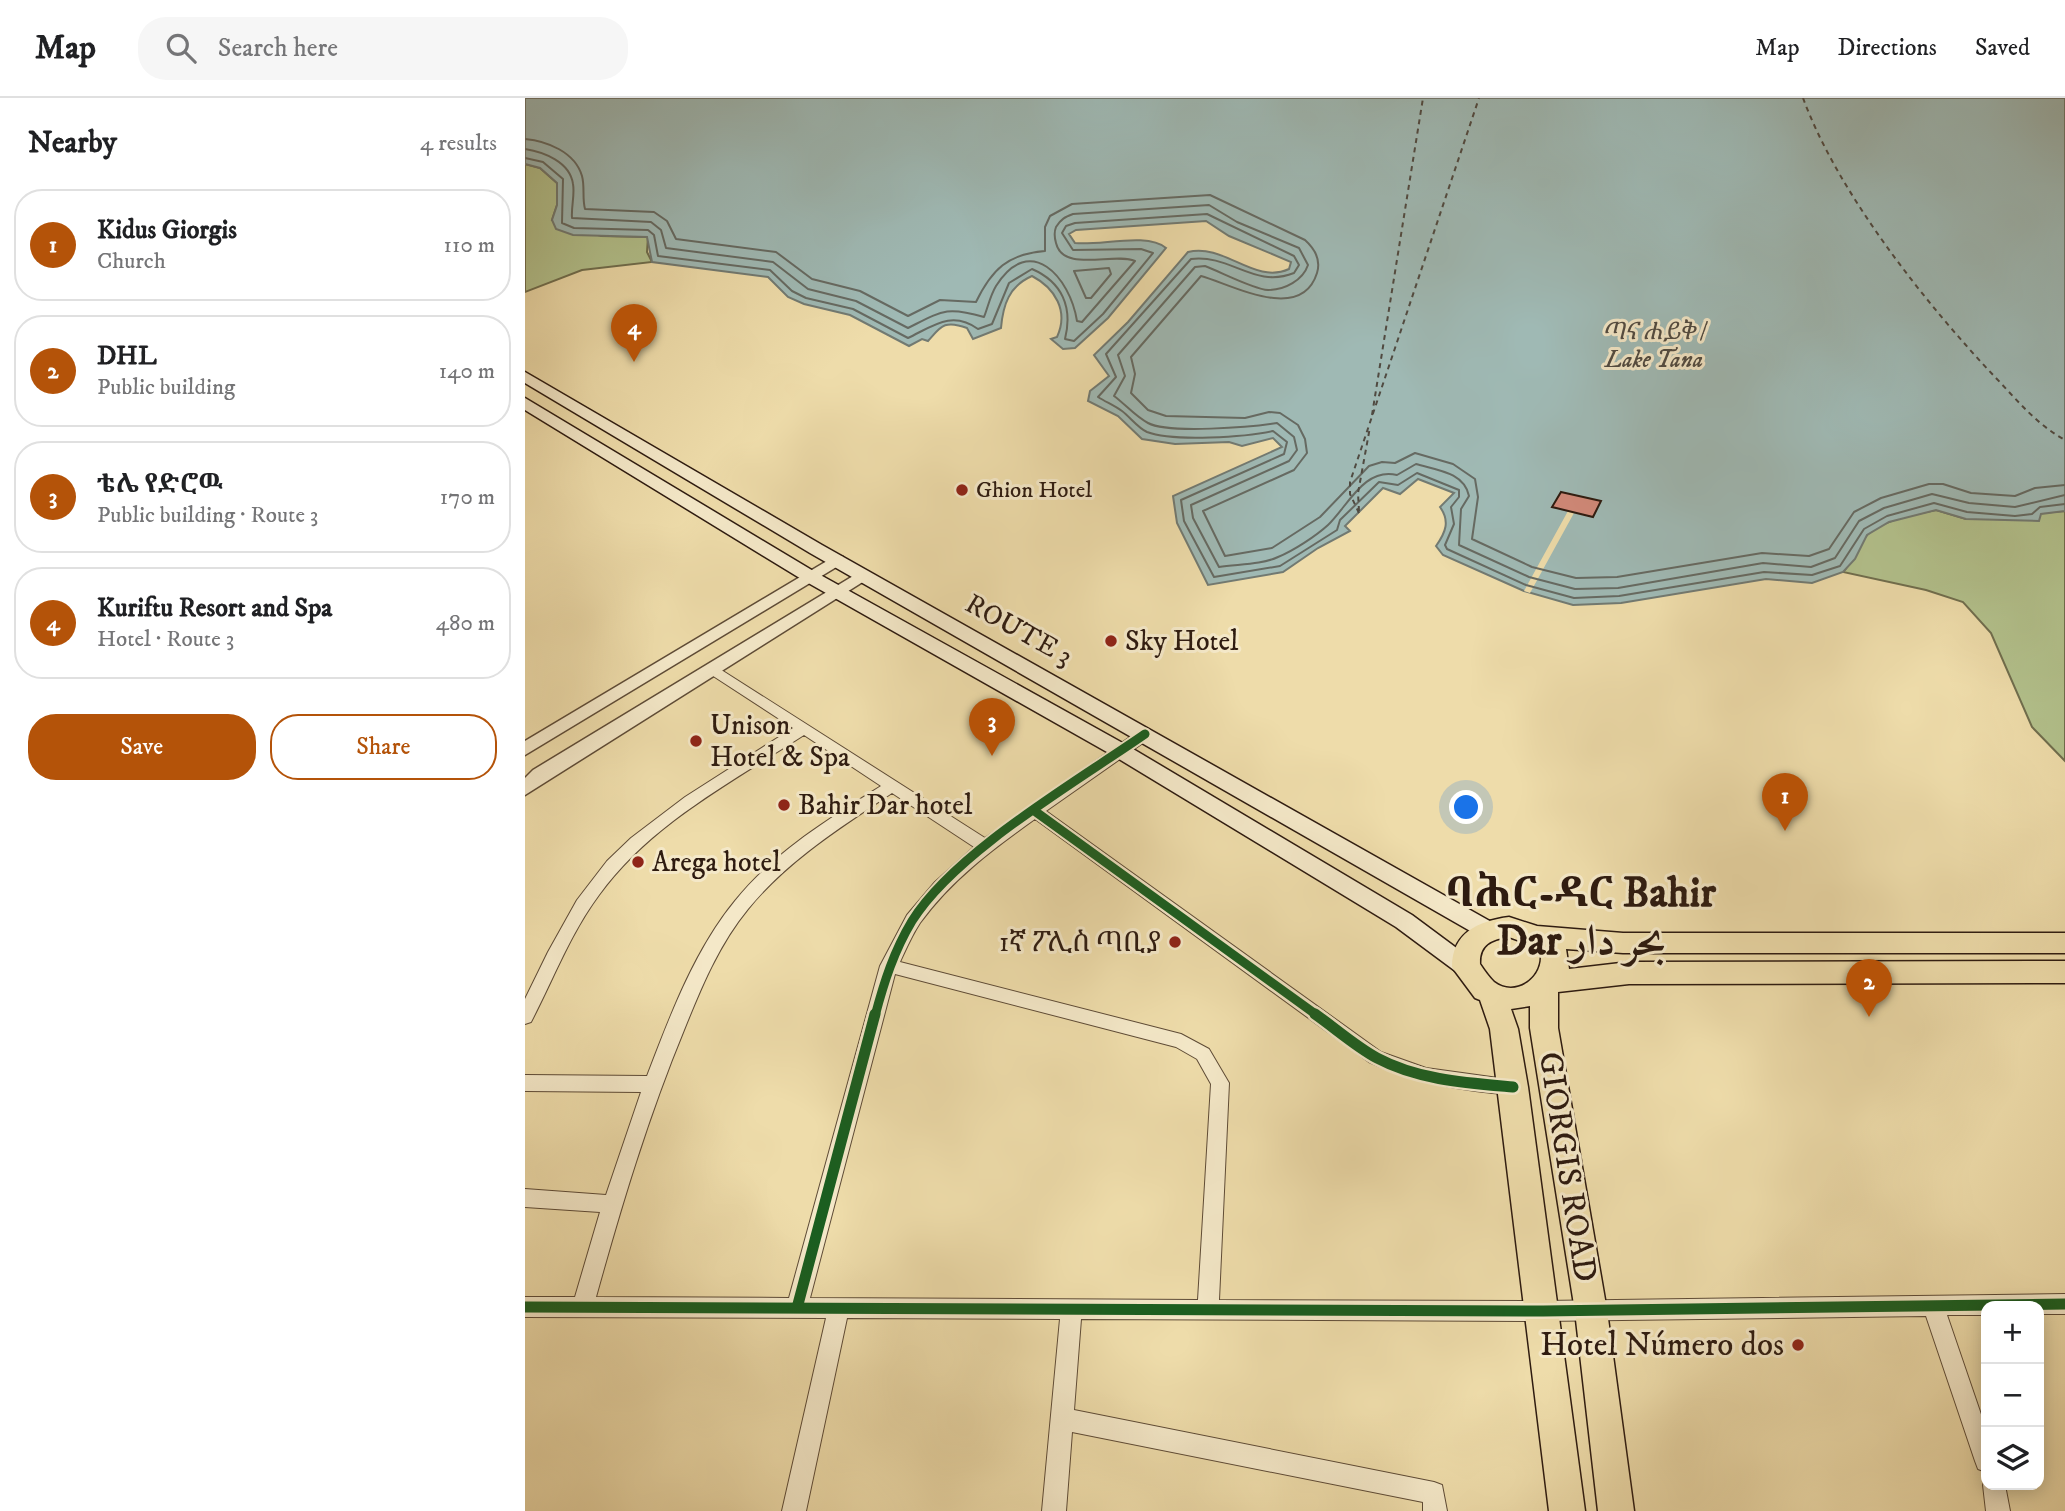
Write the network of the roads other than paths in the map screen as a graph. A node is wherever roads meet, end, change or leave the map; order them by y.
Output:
1 (525, 377) edge
2 (525, 402) edge
3 (573, 404) junction
4 (547, 416) junction
5 (837, 560) junction
6 (863, 575) junction
7 (809, 576) junction
8 (837, 590) junction
9 (686, 651) junction
10 (712, 669) junction
11 (803, 729) junction
12 (1145, 734) junction
13 (525, 748) edge
14 (1121, 751) junction
15 (533, 771) edge
16 (891, 787) junction
17 (525, 788) edge
18 (1036, 812) junction
19 (985, 846) junction
20 (1487, 930) junction
21 (1538, 936) junction
22 (1758, 943) junction
23 (2065, 943) edge
24 (889, 966) junction
25 (1466, 967) junction
26 (2065, 972) edge
27 (1766, 974) junction
28 (1548, 985) junction
29 (1492, 993) junction
30 (525, 1017) edge
31 (525, 1083) edge
32 (652, 1084) junction
33 (1513, 1087) junction
34 (525, 1198) edge
35 (612, 1204) junction
36 (1933, 1304) junction
37 (2065, 1304) edge
38 (525, 1307) edge
39 (583, 1307) junction
40 (797, 1308) junction
41 (839, 1308) junction
42 (1071, 1309) junction
43 (1208, 1310) junction
44 (1543, 1311) junction
45 (1591, 1311) junction
46 (1062, 1419) junction
47 (1981, 1446) edge
48 (1995, 1490) edge
49 (795, 1511) edge
50 (1054, 1511) edge
51 (1435, 1511) edge
52 (1567, 1511) edge
53 (1616, 1511) edge
54 (1999, 1511) edge

1 - 3 main road, ROUTE 3
2 - 4 main road
3 - 4 main road
3 - 5 main road, ROUTE 3
4 - 7 main road
5 - 6 main road, ROUTE 3
5 - 7 street
6 - 8 street
6 - 12 main road, ROUTE 3
7 - 8 main road
7 - 9 street
8 - 10 street
8 - 14 main road
9 - 10 street
9 - 13 street
10 - 11 street
10 - 15 street
11 - 16 street
11 - 30 street
12 - 14 street
12 - 20 main road, ROUTE 3
14 - 18 street
14 - 25 main road
15 - 17 street
16 - 19 street
16 - 32 street
18 - 19 street
18 - 33 street
19 - 24 street
20 - 21 highway
20 - 25 highway
21 - 22 highway
21 - 28 highway
22 - 23 highway
22 - 27 highway
24 - 40 street
24 - 43 street
25 - 29 highway
26 - 27 highway
27 - 28 highway
28 - 29 highway
28 - 45 highway, GIORGIS ROAD
29 - 33 highway
31 - 32 street
32 - 35 street
33 - 44 highway
34 - 35 street
35 - 39 street
36 - 37 street
36 - 45 street
36 - 47 street
38 - 39 street
39 - 40 street
40 - 41 street
41 - 42 street
41 - 49 street
42 - 43 street
42 - 46 street
43 - 44 street
44 - 45 street
44 - 52 highway
45 - 53 highway, GIORGIS ROAD
46 - 50 street
46 - 51 street
48 - 54 street

